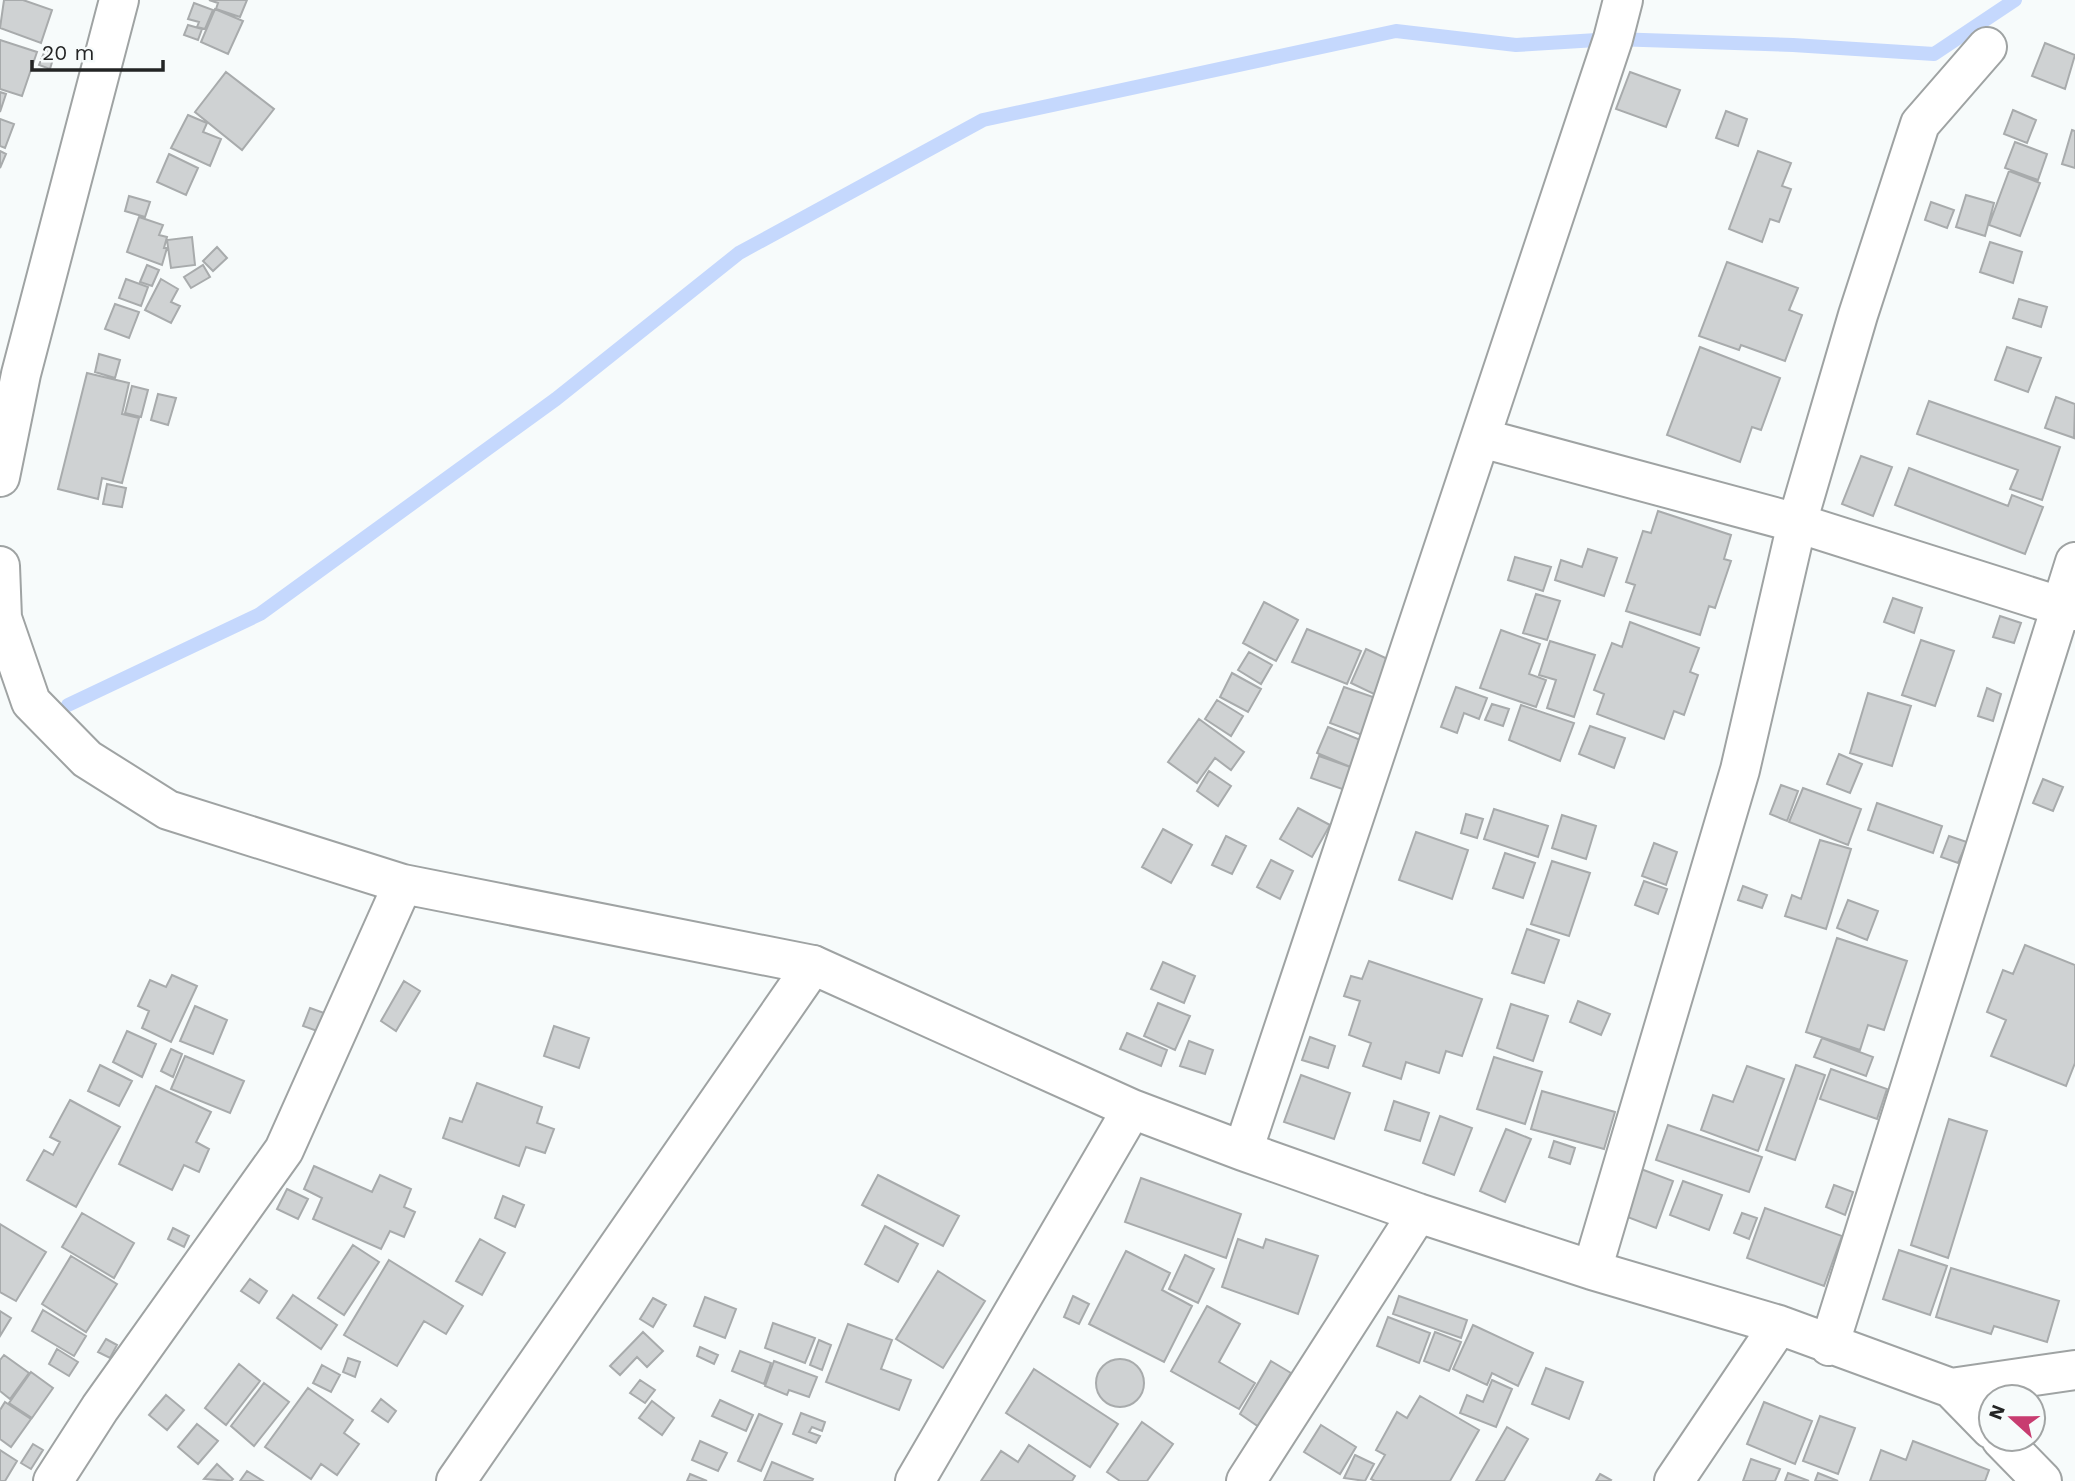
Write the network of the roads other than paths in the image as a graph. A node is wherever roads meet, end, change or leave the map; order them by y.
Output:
1 (119, 0) edge
2 (1623, 0) edge
3 (1987, 47) dead end
4 (1481, 438) junction
5 (0, 477) edge
6 (1797, 523) junction
7 (2075, 562) edge
8 (0, 566) edge
9 (2069, 609) edge
10 (404, 884) junction
11 (813, 965) junction
12 (1132, 1109) junction
13 (1243, 1151) junction
14 (1418, 1213) junction
15 (1592, 1270) junction
16 (1779, 1325) junction
17 (1829, 1346) junction
18 (2075, 1370) edge
19 (1951, 1388) junction
20 (1977, 1415) edge
21 (2015, 1453) edge
22 (53, 1481) edge
23 (456, 1481) edge
24 (915, 1481) edge
25 (1246, 1481) edge
26 (1674, 1481) edge
27 (2042, 1481) edge

1 - 5 street
2 - 4 street
3 - 6 street
4 - 6 street
4 - 13 street
6 - 9 street
6 - 15 street
7 - 9 street
8 - 10 street
9 - 17 street
10 - 11 street
10 - 22 street
11 - 12 street
11 - 23 street
12 - 13 street
12 - 24 street
13 - 14 street
14 - 15 street
14 - 25 street
15 - 16 street
16 - 17 street
16 - 26 street
17 - 19 street
18 - 19 street
19 - 20 street
21 - 27 street

